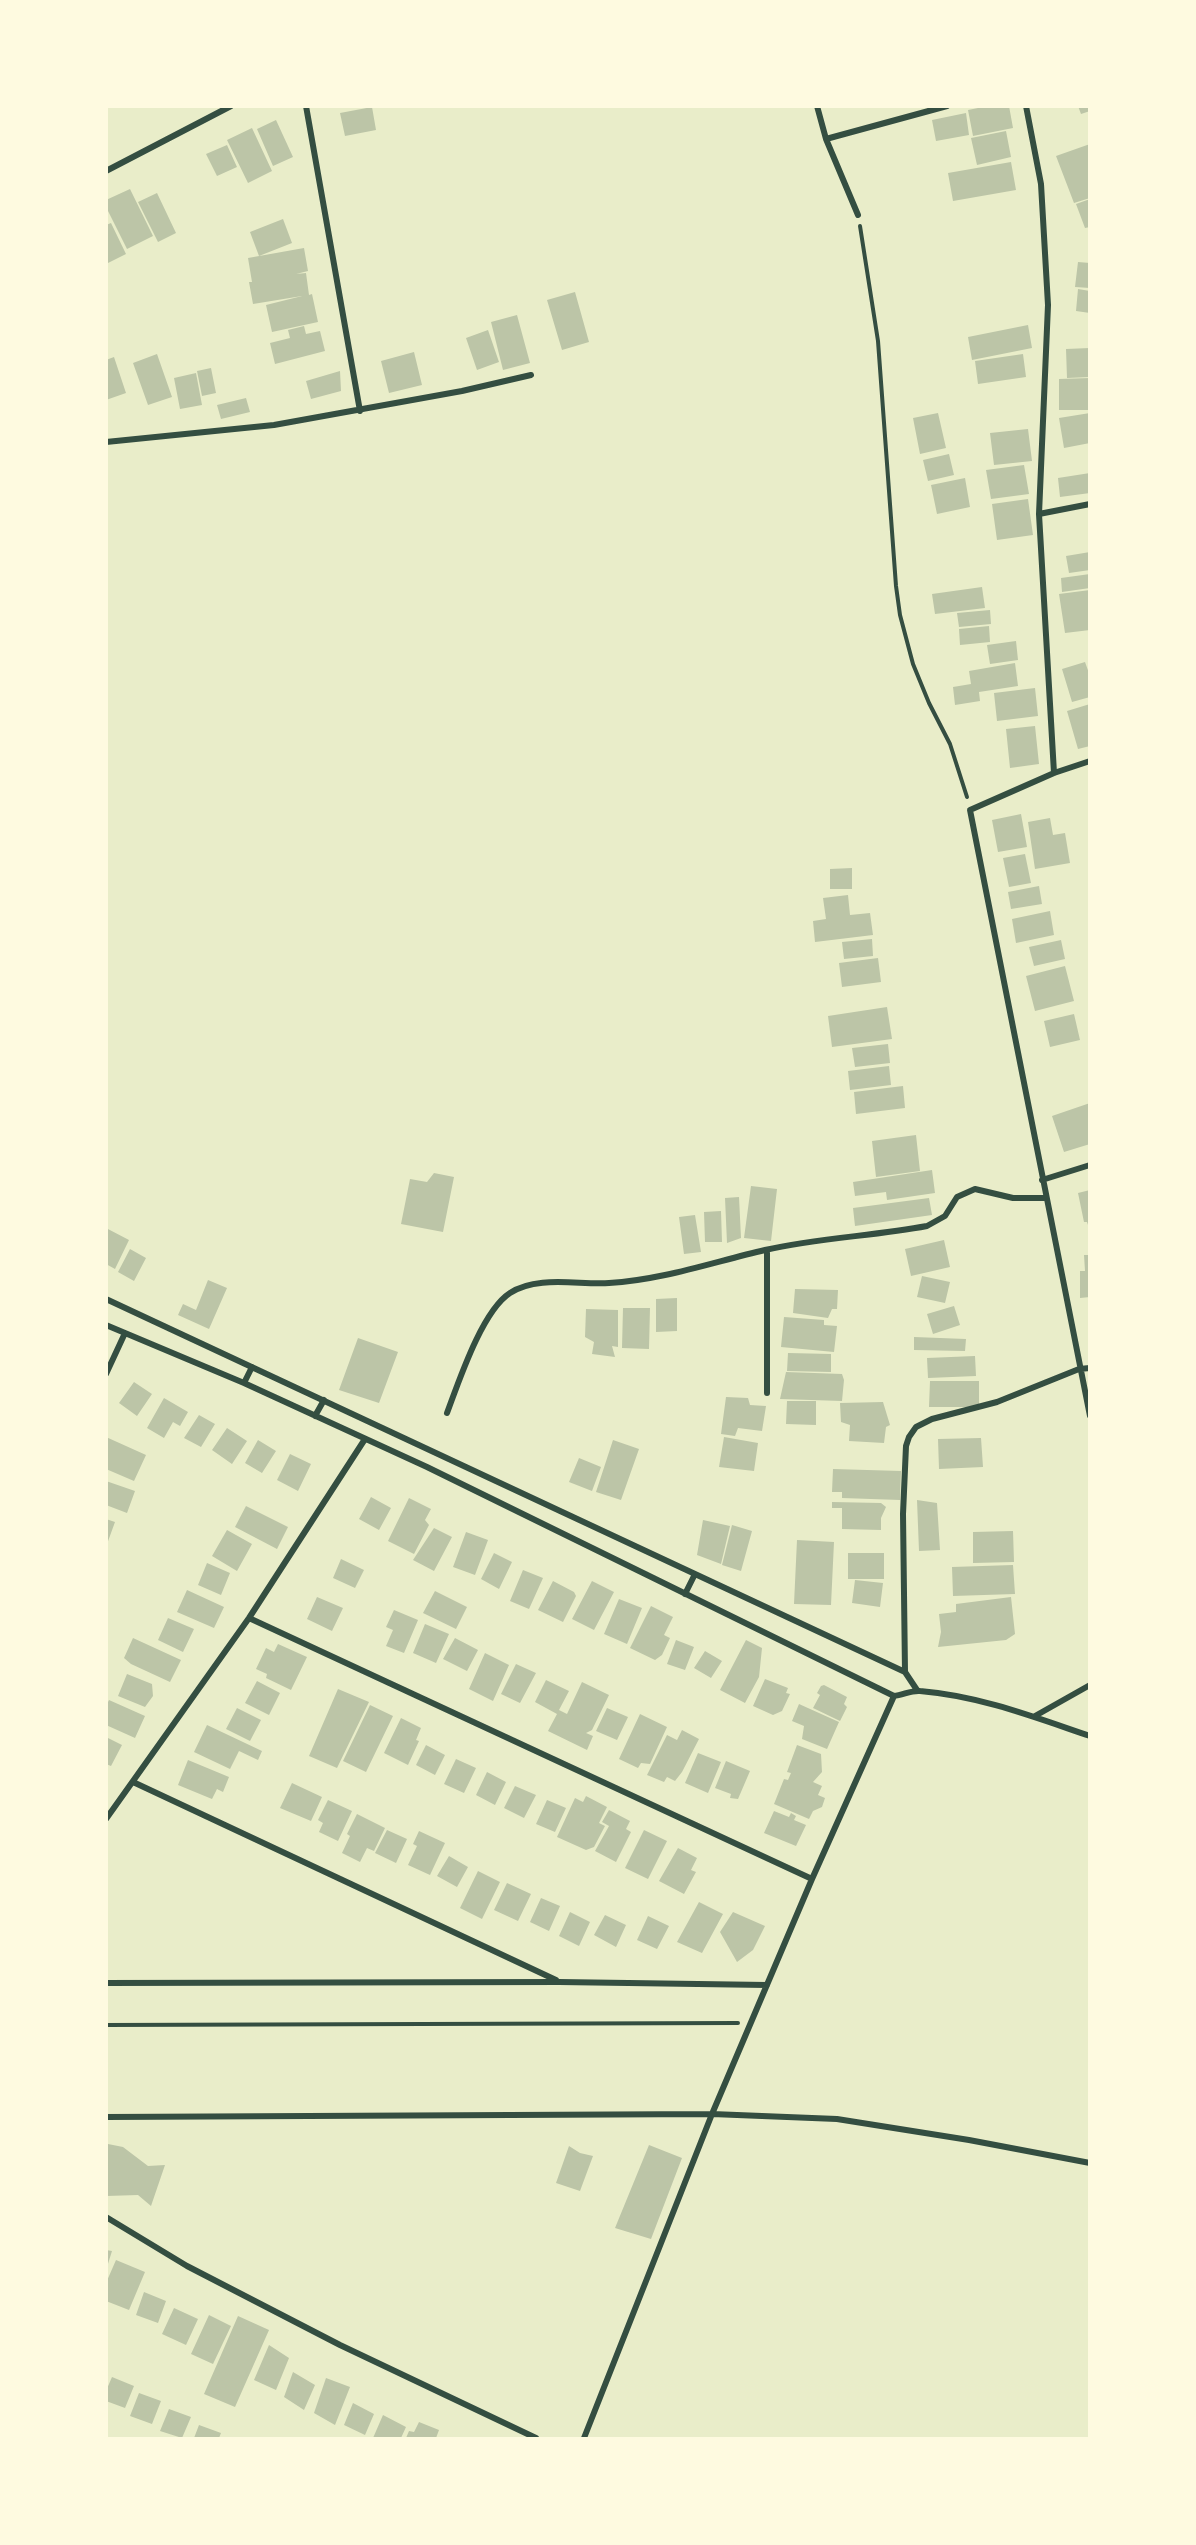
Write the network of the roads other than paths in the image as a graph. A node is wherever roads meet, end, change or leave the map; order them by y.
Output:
1 (231, 106) edge
2 (306, 106) edge
3 (817, 106) edge
4 (947, 106) edge
5 (1026, 106) edge
6 (826, 139) junction
7 (106, 171) edge
8 (858, 215) road end
9 (531, 375) dead end
10 (360, 411) junction
11 (106, 442) edge
12 (1089, 504) edge
13 (1039, 514) junction
14 (1089, 762) edge
15 (1054, 773) junction
16 (1089, 1165) edge
17 (1042, 1180) junction
18 (1046, 1198) junction
19 (767, 1250) junction
20 (106, 1299) edge
21 (106, 1324) edge
22 (125, 1333) junction
23 (252, 1367) junction
24 (1089, 1368) edge
25 (1079, 1369) junction
26 (106, 1374) edge
27 (244, 1383) junction
28 (767, 1393) dead end
29 (324, 1400) junction
30 (447, 1413) dead end
31 (315, 1416) junction
32 (1089, 1416) edge
33 (365, 1438) junction
34 (695, 1574) junction
35 (685, 1594) junction
36 (249, 1618) junction
37 (905, 1672) junction
38 (1089, 1685) edge
39 (917, 1690) junction
40 (894, 1696) junction
41 (1035, 1716) junction
42 (1089, 1736) edge
43 (133, 1782) junction
44 (106, 1819) edge
45 (812, 1879) junction
46 (559, 1982) junction
47 (106, 1983) edge
48 (767, 1985) junction
49 (712, 2114) junction
50 (106, 2116) edge
51 (1089, 2163) edge
52 (106, 2217) edge
53 (536, 2439) edge
54 (584, 2439) edge

1 - 7 street
2 - 10 street
3 - 6 street
4 - 6 street
5 - 13 street
6 - 8 street
9 - 10 street
10 - 11 street
12 - 13 street
13 - 15 street
14 - 15 street
15 - 17 street
16 - 17 street
17 - 18 street
18 - 19 street
18 - 25 street
19 - 28 street
19 - 30 street
20 - 23 street
21 - 22 street
22 - 26 street
22 - 27 street
23 - 27 street
23 - 29 street
24 - 25 street
25 - 32 street
25 - 37 street
27 - 31 street
29 - 31 street
29 - 34 street
31 - 33 street
33 - 35 street
33 - 36 street
34 - 35 street
34 - 37 street
35 - 40 street
36 - 43 street
36 - 45 street
37 - 39 street
38 - 41 street
39 - 40 street
39 - 41 street
40 - 45 street
41 - 42 street
43 - 44 street
43 - 46 street
45 - 48 street
46 - 47 street
46 - 48 street
48 - 49 street
49 - 50 street
49 - 51 street
49 - 54 street
52 - 53 street

